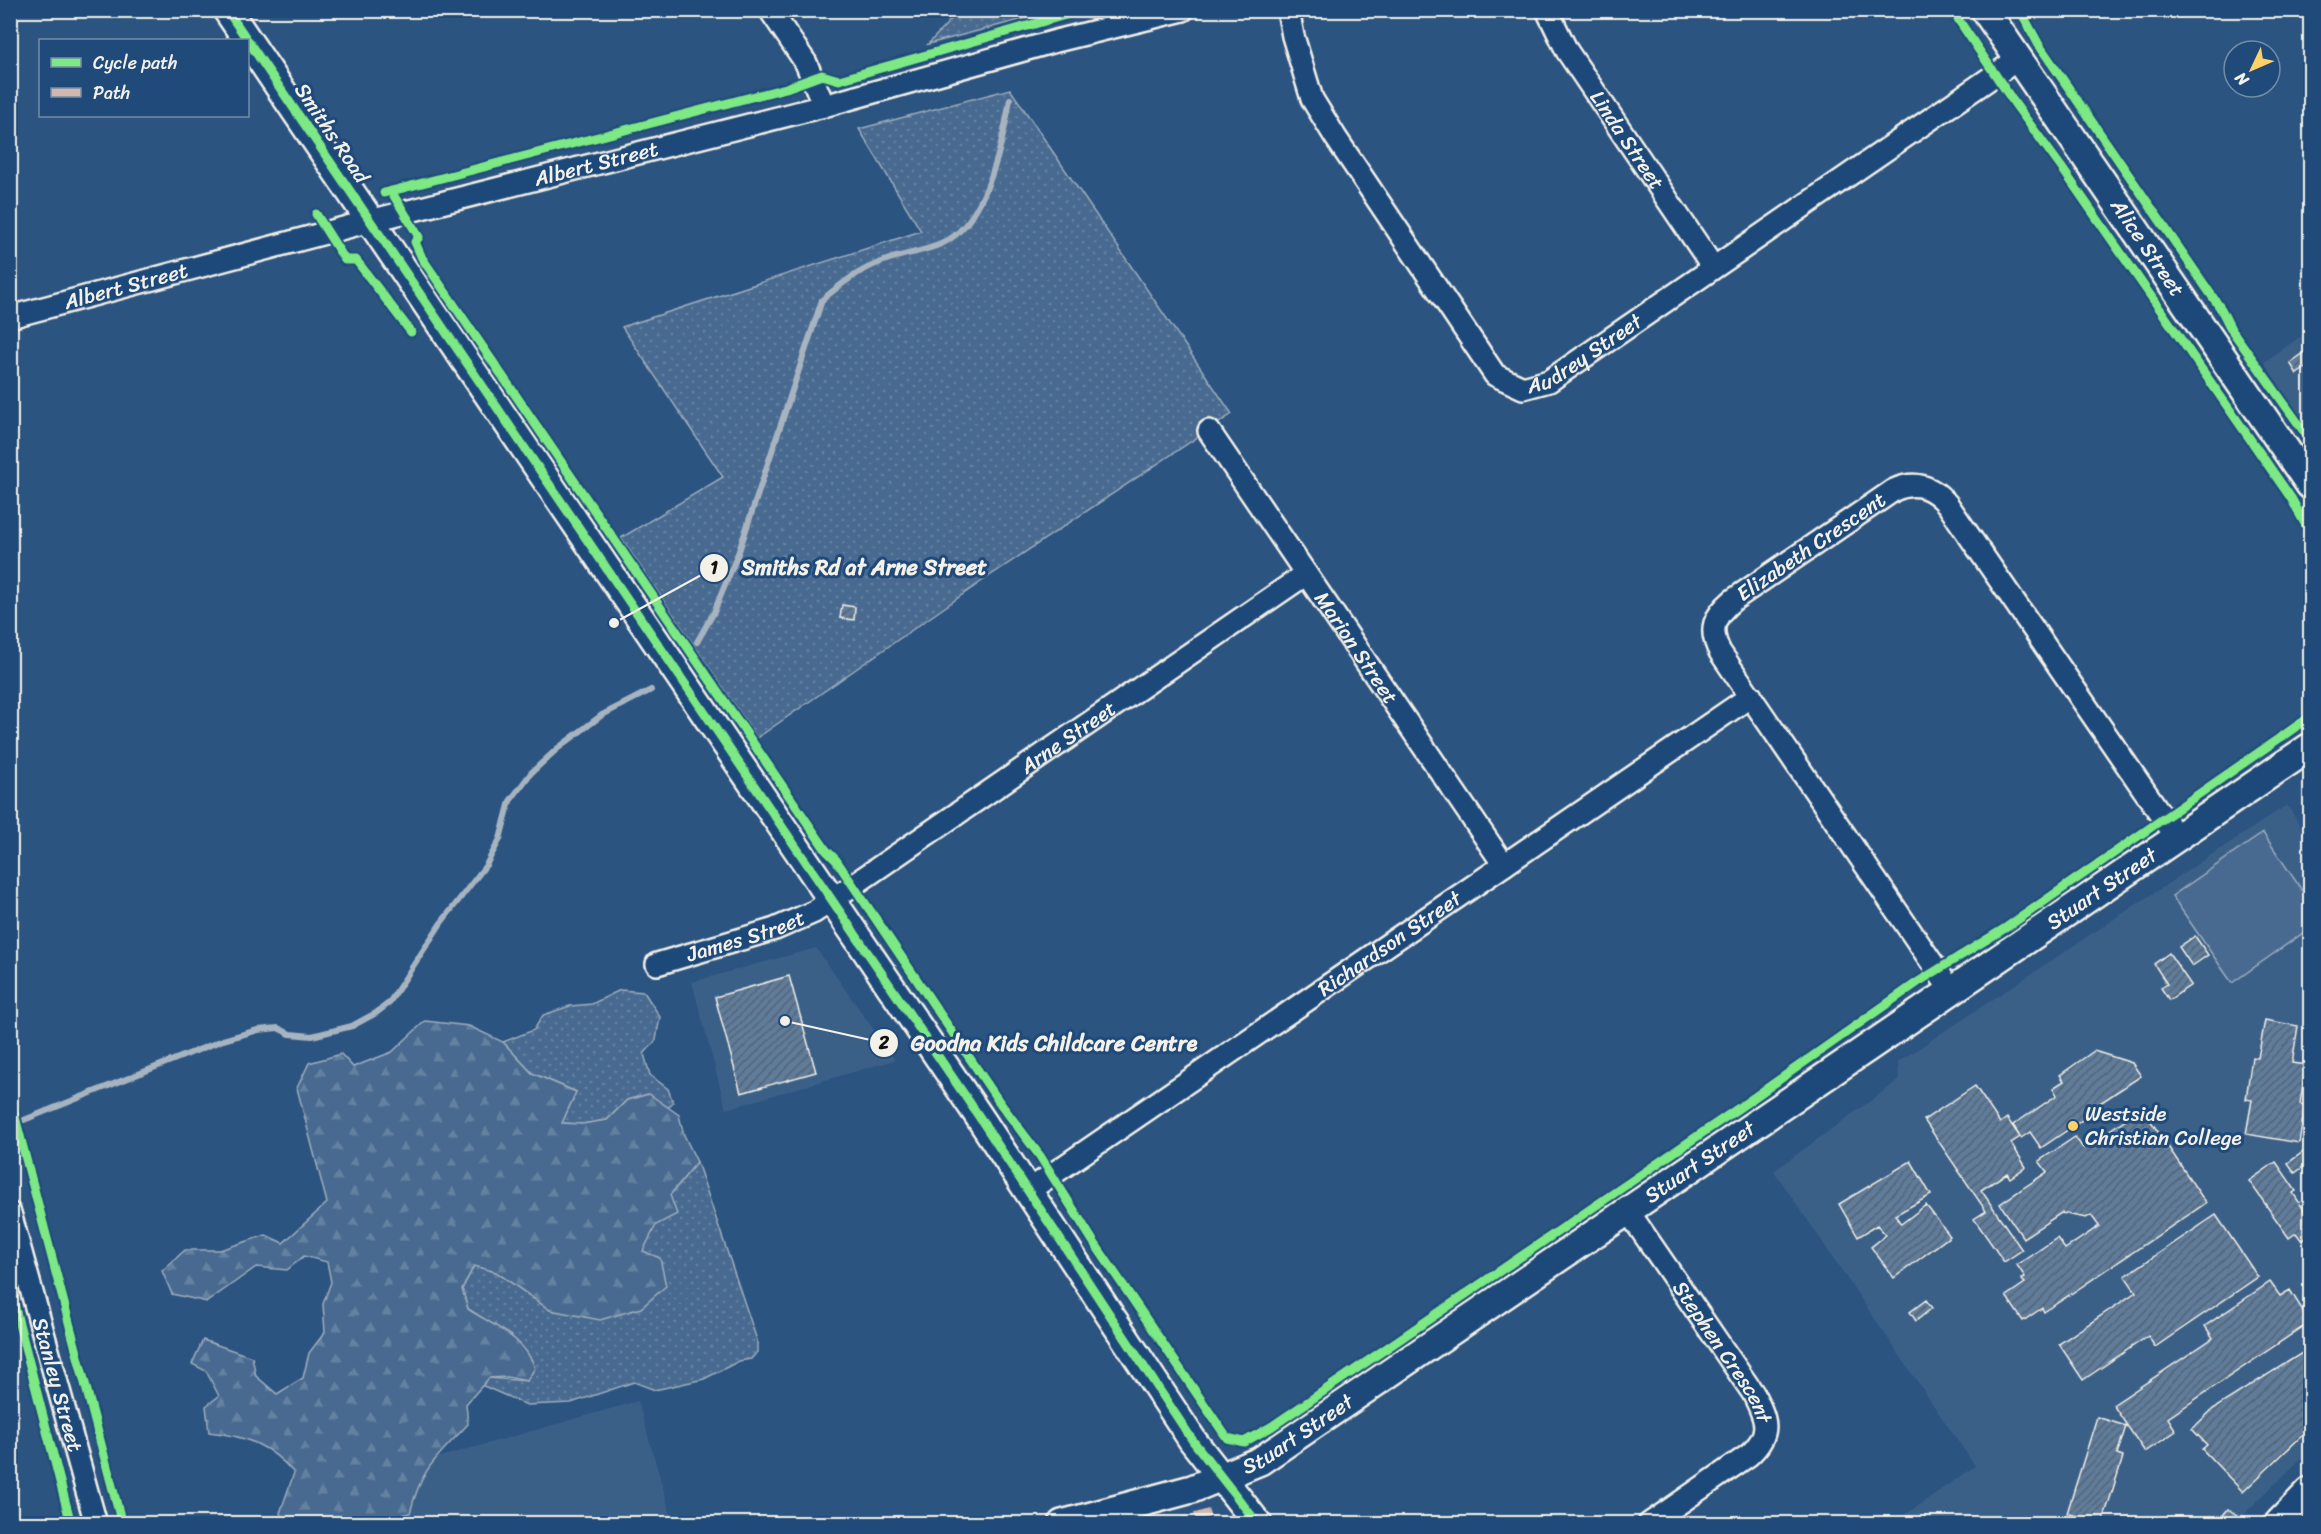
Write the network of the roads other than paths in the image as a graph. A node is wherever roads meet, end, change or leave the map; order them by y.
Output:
1 (227, 10) edge
2 (770, 10) edge
3 (1183, 10) edge
4 (1288, 10) edge
5 (1547, 10) edge
6 (1986, 10) edge
7 (247, 39) edge
8 (249, 42) edge
9 (2018, 59) junction
10 (824, 106) junction
11 (370, 221) junction
12 (1713, 267) junction
13 (10, 318) edge
14 (1209, 431) dead end
15 (2310, 485) edge
16 (1306, 574) junction
17 (1751, 696) junction
18 (2310, 747) edge
19 (2177, 838) junction
20 (1504, 865) junction
21 (831, 901) junction
22 (657, 964) dead end
23 (1952, 992) junction
24 (1028, 1191) junction
25 (1628, 1211) junction
26 (10, 1213) edge
27 (1222, 1477) junction
28 (2310, 1491) edge
29 (96, 1524) edge
30 (1062, 1524) edge
31 (1258, 1524) edge
32 (1649, 1524) edge
33 (2278, 1524) edge

1 - 7 street, Smiths Road
2 - 10 street
3 - 10 street, Albert Street
4 - 12 street, Audrey Street
5 - 12 street, Linda Street
6 - 9 street, Alice Street
8 - 11 street, Smiths Road
9 - 12 street, Audrey Street
9 - 15 street, Alice Street
10 - 11 street, Albert Street
11 - 13 street, Albert Street
11 - 21 street, Smiths Road
14 - 16 street, Marion Street
16 - 20 street, Marion Street
16 - 21 street, Arne Street
17 - 19 street, Elizabeth Crescent
17 - 20 street, Richardson Street
17 - 23 street, Elizabeth Crescent
18 - 19 street, Stuart Street
19 - 23 street, Stuart Street
20 - 24 street, Richardson Street
21 - 22 street, James Street
21 - 24 street, Smiths Road
23 - 25 street, Stuart Street
24 - 27 street, Smiths Road
25 - 27 street, Stuart Street
25 - 32 street, Stephen Crescent
26 - 29 street, Stanley Street
27 - 30 street, Stuart Street
27 - 31 street, Smiths Road
28 - 33 street

